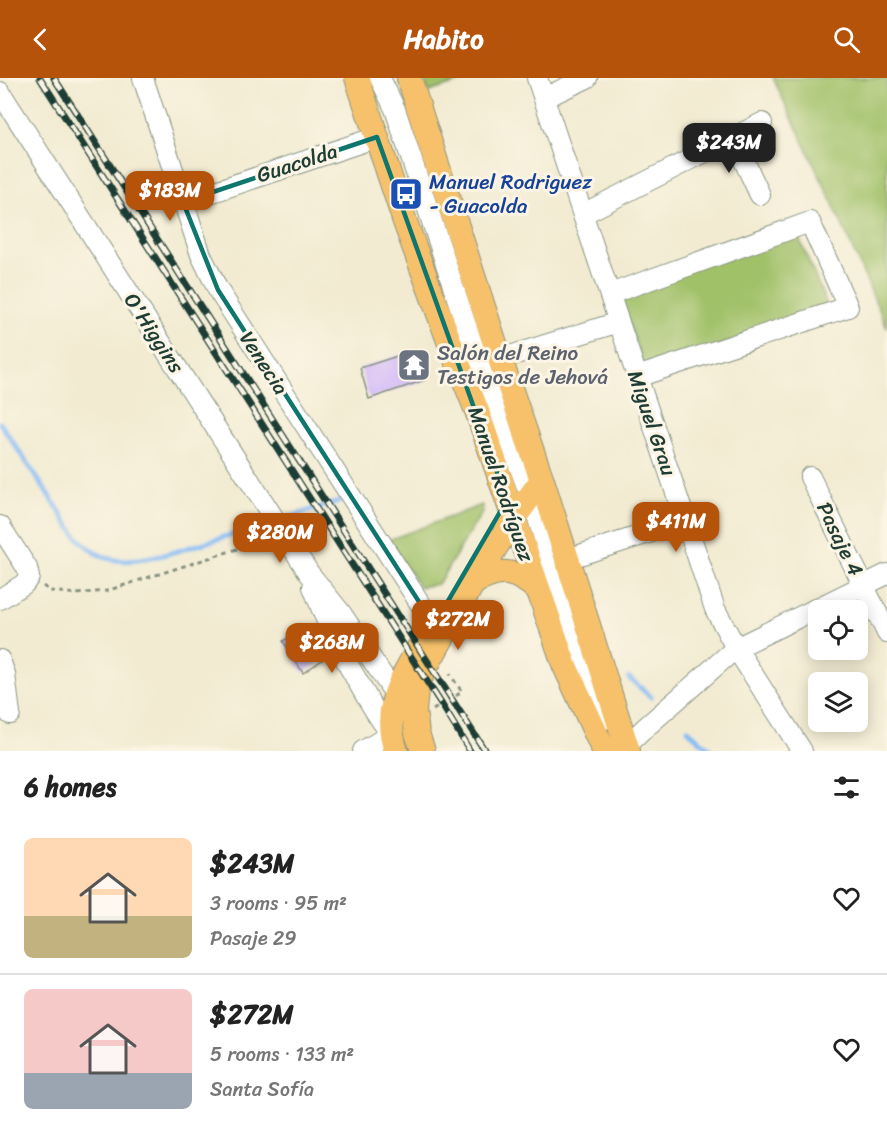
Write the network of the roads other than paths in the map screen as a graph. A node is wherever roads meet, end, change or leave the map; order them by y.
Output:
1 (143, 78) edge
2 (357, 78) edge
3 (380, 78) edge
4 (392, 78) edge
5 (409, 78) edge
6 (537, 78) edge
7 (587, 78) edge
8 (0, 92) edge
9 (544, 98) junction
10 (762, 123) dead end
11 (377, 137) junction
12 (733, 137) junction
13 (760, 195) dead end
14 (183, 202) junction
15 (583, 214) junction
16 (475, 280) junction
17 (610, 294) junction
18 (619, 322) junction
19 (500, 359) junction
20 (637, 377) junction
21 (810, 477) dead end
22 (523, 494) junction
23 (686, 521) junction
24 (0, 526) edge
25 (567, 559) junction
26 (309, 573) junction
27 (887, 574) edge
28 (473, 583) junction
29 (864, 586) junction
30 (538, 590) junction
31 (0, 599) edge
32 (434, 626) junction
33 (887, 633) edge
34 (736, 648) junction
35 (0, 660) edge
36 (10, 714) dead end
37 (398, 717) edge
38 (617, 750) edge
39 (363, 751) edge
40 (423, 751) edge
41 (802, 751) edge

1 - 14 street, Venecia
2 - 11 main road, Manuel Rodríguez
3 - 22 street
4 - 16 street
5 - 16 main road, Manuel Rodríguez
6 - 9 street, Miguel Grau
7 - 9 street
8 - 26 street, O'Higgins
9 - 15 street, Miguel Grau
10 - 12 street
11 - 14 street, Guacolda
11 - 22 main road, Manuel Rodríguez
12 - 13 street
12 - 15 street
14 - 32 street, Venecia
15 - 17 street, Miguel Grau
16 - 19 main road, Manuel Rodríguez
17 - 18 street, Miguel Grau
17 - 20 street
18 - 19 street
18 - 20 street, Miguel Grau
19 - 22 main road, Manuel Rodríguez
20 - 23 street, Miguel Grau
21 - 29 street, Pasaje 4
22 - 25 main road, Manuel Rodríguez
22 - 28 main road
22 - 30 main road, Manuel Rodríguez
22 - 32 main road
22 - 38 street
23 - 25 street
23 - 34 street, Miguel Grau
24 - 31 street
25 - 38 main road, Manuel Rodríguez
26 - 37 street, O'Higgins
26 - 37 street, O'Higgins
27 - 29 street
28 - 30 main road
28 - 37 main road
29 - 33 street, Pasaje 4
29 - 34 street
30 - 38 main road, Manuel Rodríguez
32 - 37 main road
34 - 38 street
34 - 41 street, Miguel Grau
35 - 36 street
37 - 39 street
37 - 40 main road, O'Higgins

